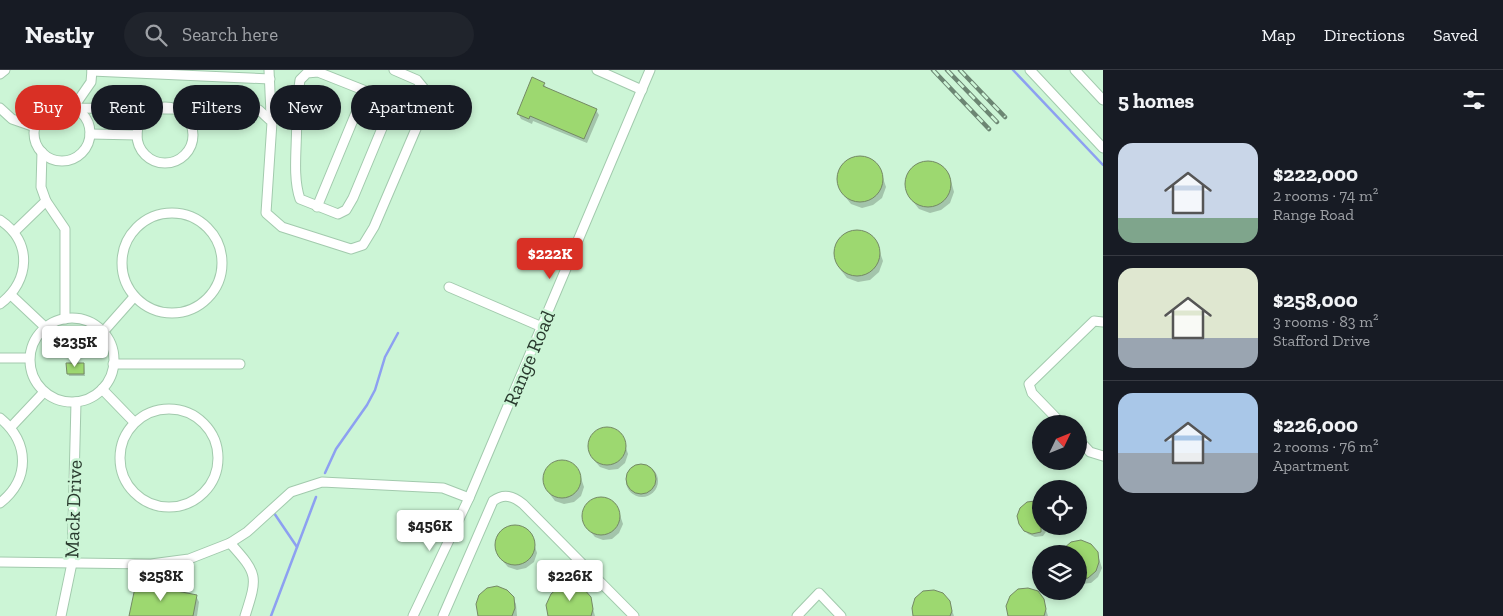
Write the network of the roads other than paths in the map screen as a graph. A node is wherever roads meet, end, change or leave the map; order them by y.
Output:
1 (5, 70) edge
2 (92, 70) edge
3 (394, 70) edge
4 (598, 70) edge
5 (650, 70) edge
6 (1030, 70) edge
7 (1075, 70) edge
8 (0, 74) edge
9 (270, 74) edge
10 (299, 85) edge
11 (351, 86) edge
12 (642, 90) junction
13 (81, 96) edge
14 (1103, 100) edge
15 (0, 108) edge
16 (81, 108) edge
17 (165, 108) junction
18 (81, 115) edge
19 (15, 120) edge
20 (270, 120) edge
21 (351, 123) edge
22 (35, 130) edge
23 (271, 130) edge
24 (298, 130) edge
25 (381, 130) edge
26 (90, 134) junction
27 (137, 134) junction
28 (1103, 148) edge
29 (42, 152) junction
30 (46, 201) junction
31 (317, 207) junction
32 (0, 220) edge
33 (14, 232) junction
34 (449, 287) dead end
35 (11, 295) junction
36 (134, 297) junction
37 (0, 304) edge
38 (65, 319) junction
39 (1103, 322) edge
40 (45, 327) junction
41 (542, 327) junction
42 (102, 332) junction
43 (0, 358) edge
44 (30, 358) junction
45 (114, 364) junction
46 (240, 364) dead end
47 (102, 389) junction
48 (44, 392) junction
49 (76, 402) junction
50 (1053, 415) edge
51 (0, 418) edge
52 (134, 422) junction
53 (11, 427) junction
54 (1088, 450) edge
55 (1103, 456) edge
56 (469, 498) junction
57 (0, 503) edge
58 (230, 543) junction
59 (0, 562) edge
60 (72, 563) junction
61 (61, 616) edge
62 (245, 616) edge
63 (413, 616) edge
64 (443, 616) edge
65 (634, 616) edge
66 (797, 616) edge
67 (841, 616) edge

1 - 8 street
2 - 9 street
2 - 13 street
3 - 23 street
4 - 12 street
5 - 12 street, Range Road
6 - 28 street
7 - 14 street
10 - 11 street
12 - 41 street, Range Road
15 - 19 street
16 - 17 street
17 - 20 street
17 - 27 street
17 - 27 street
18 - 26 street
21 - 31 street
22 - 29 street
24 - 31 street
25 - 31 street
26 - 27 street
26 - 29 street
29 - 30 street
30 - 33 street
30 - 38 street
32 - 33 street
33 - 35 street
34 - 41 street
35 - 37 street
35 - 40 street
36 - 36 street
36 - 42 street
38 - 40 street
38 - 42 street
39 - 50 street
40 - 44 street
41 - 56 street, Range Road
42 - 45 street
43 - 44 street
44 - 48 street
45 - 46 street
45 - 47 street
47 - 49 street
47 - 52 street
48 - 49 street
48 - 53 street
49 - 60 street, Mack Drive
51 - 53 street
52 - 52 street
53 - 57 street
54 - 55 street
56 - 58 street
56 - 63 street, Range Road
58 - 60 street
58 - 62 street
59 - 60 street
60 - 61 street, Mack Drive
64 - 65 street
66 - 67 street

